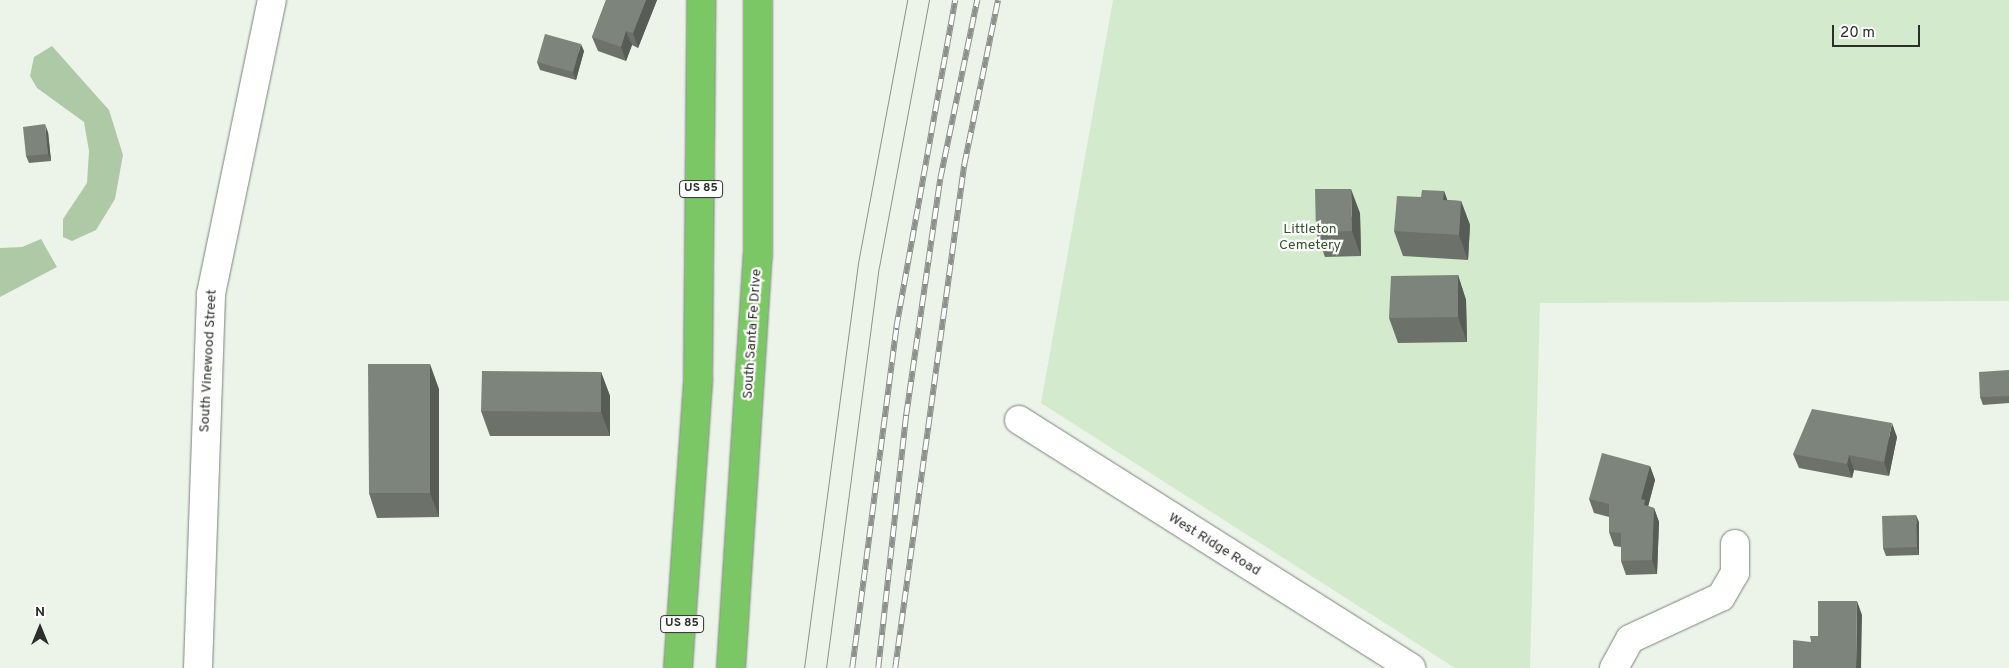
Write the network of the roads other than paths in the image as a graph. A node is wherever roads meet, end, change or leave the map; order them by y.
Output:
1 (272, 0) edge
2 (701, 0) edge
3 (758, 0) edge
4 (1019, 420) dead end
5 (1734, 544) dead end
6 (198, 668) edge
7 (678, 668) edge
8 (731, 668) edge
9 (1411, 668) edge
10 (1614, 668) edge

1 - 6 street, South Vinewood Street
2 - 7 highway, US 85
3 - 8 highway, South Santa Fe Drive
4 - 9 street, West Ridge Road
5 - 10 street

